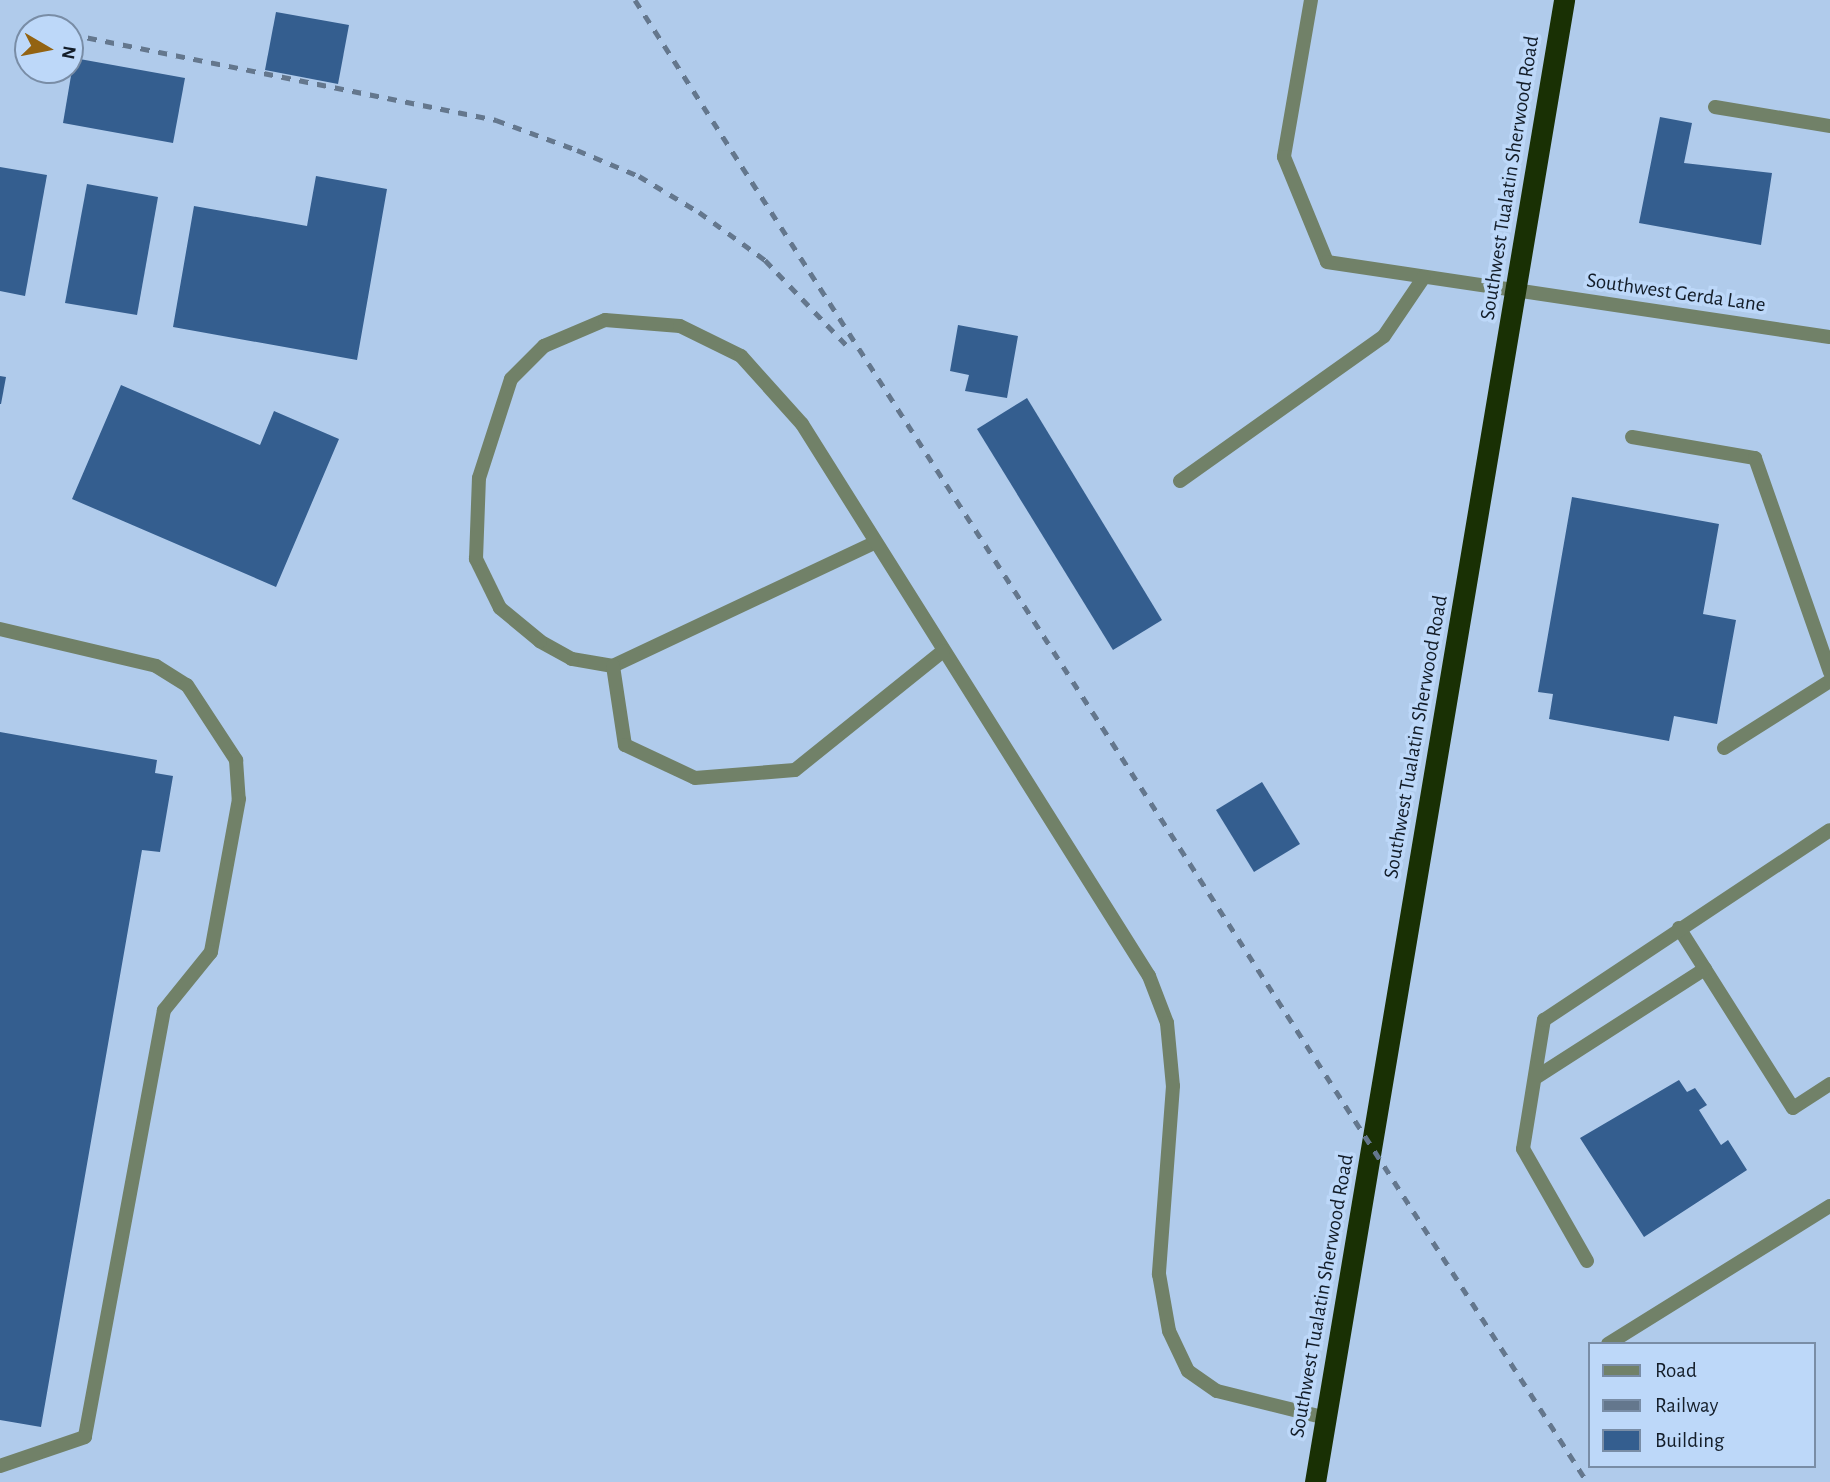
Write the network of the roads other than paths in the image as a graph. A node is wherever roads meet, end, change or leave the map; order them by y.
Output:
1 (1311, 0) edge
2 (1564, 0) edge
3 (1715, 107) dead end
4 (1830, 126) edge
5 (1424, 277) junction
6 (1516, 290) junction
7 (1830, 337) edge
8 (1632, 437) dead end
9 (1180, 481) dead end
10 (874, 543) junction
11 (0, 629) edge
12 (943, 651) junction
13 (613, 666) junction
14 (1830, 671) edge
15 (1830, 681) edge
16 (1724, 748) dead end
17 (1830, 830) edge
18 (1679, 928) junction
19 (1705, 969) junction
20 (1535, 1078) junction
21 (1830, 1084) edge
22 (1830, 1206) edge
23 (1587, 1261) dead end
24 (1611, 1342) edge
25 (1326, 1418) junction
26 (0, 1466) edge
27 (1315, 1482) edge

1 - 5 street, Southwest Gerda Lane
2 - 6 highway, Southwest Tualatin Sherwood Road
3 - 4 street
5 - 6 street, Southwest Gerda Lane
5 - 9 street
6 - 7 street, Southwest Gerda Lane
6 - 25 highway, Southwest Tualatin Sherwood Road
8 - 14 street
10 - 12 street
10 - 13 street
10 - 13 street
11 - 26 street
12 - 13 street
12 - 25 street
15 - 16 street
17 - 18 street
18 - 19 street
18 - 20 street
19 - 20 street
19 - 21 street
20 - 23 street
22 - 24 street
25 - 27 highway, Southwest Tualatin Sherwood Road

